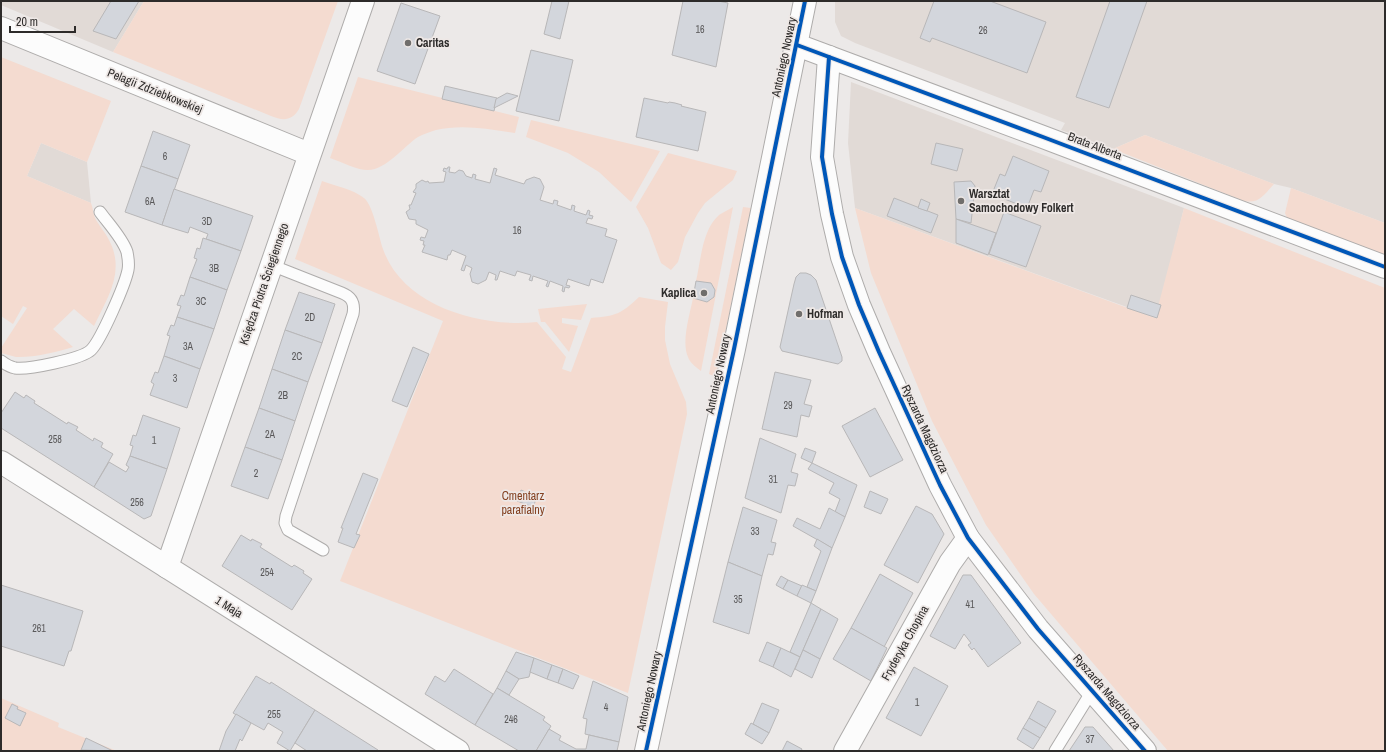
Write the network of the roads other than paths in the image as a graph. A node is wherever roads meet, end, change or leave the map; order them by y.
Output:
1 (363, 1) edge
2 (805, 1) edge
3 (1, 28) edge
4 (797, 45) junction
5 (829, 57) junction
6 (309, 154) junction
7 (100, 212) dead end
8 (271, 265) junction
9 (1385, 267) edge
10 (1, 361) edge
11 (1, 462) edge
12 (968, 538) junction
13 (323, 550) dead end
14 (167, 568) junction
15 (1092, 691) junction
16 (458, 751) edge
17 (646, 751) edge
18 (845, 751) edge
19 (1055, 751) edge
20 (1146, 751) edge

1 - 6 street, Księdza Piotra Ściegiennego
2 - 4 street, Antoniego Nowary
3 - 6 street, Pelagii Zdziebkowskiej
4 - 5 street, Brata Alberta
4 - 17 street, Antoniego Nowary
5 - 9 street, Brata Alberta
5 - 12 street, Ryszarda Magdziorza
6 - 8 street, Księdza Piotra Ściegiennego
7 - 10 lane
8 - 13 lane
8 - 14 street, Księdza Piotra Ściegiennego
11 - 14 street, 1 Maja
12 - 15 street, Ryszarda Magdziorza
12 - 18 street, Fryderyka Chopina
14 - 16 street, 1 Maja
15 - 19 lane
15 - 20 street, Ryszarda Magdziorza

